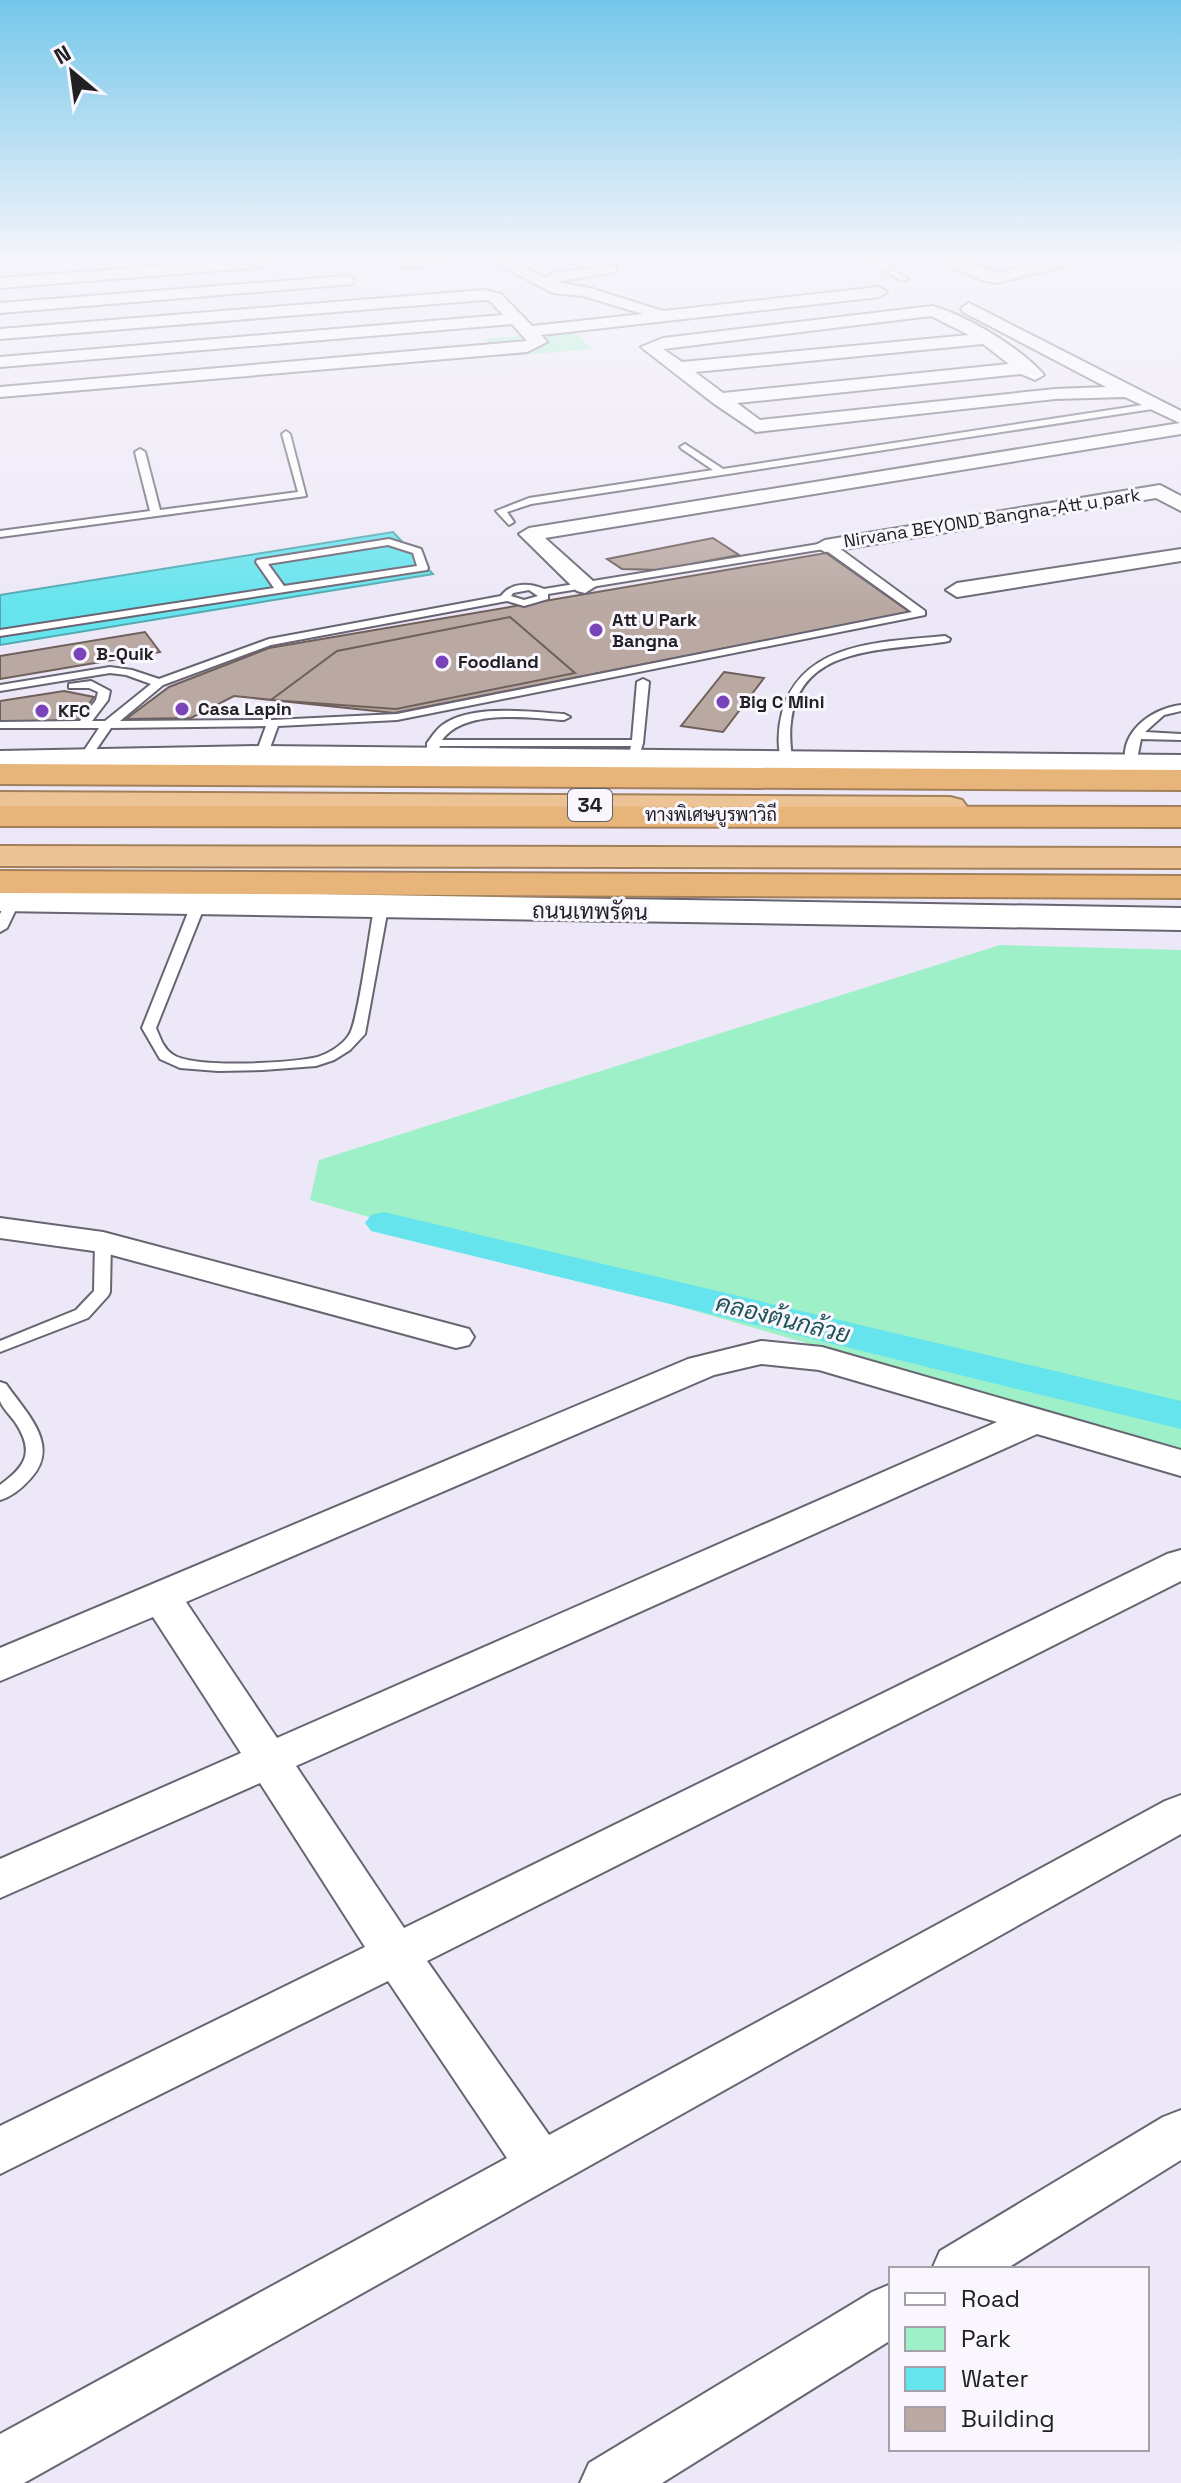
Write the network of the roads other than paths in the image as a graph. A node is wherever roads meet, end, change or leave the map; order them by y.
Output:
1 (206, 374) edge
2 (686, 374) edge
3 (967, 374) edge
4 (1034, 374) edge
5 (1091, 374) edge
6 (181, 376) joint
7 (0, 392) edge
8 (1124, 392) junction
9 (1063, 394) junction
10 (719, 399) junction
11 (1156, 406) junction
12 (1180, 424) edge
13 (286, 434) dead end
14 (685, 447) dead end
15 (140, 452) dead end
16 (720, 471) junction
17 (1170, 490) edge
18 (1181, 505) edge
19 (156, 514) junction
20 (509, 522) dead end
21 (0, 534) edge
22 (825, 546) junction
23 (1181, 555) edge
24 (585, 586) junction
25 (281, 590) junction
26 (957, 590) dead end
27 (0, 633) edge
28 (945, 639) dead end
29 (643, 682) dead end
30 (159, 683) junction
31 (0, 688) edge
32 (0, 698) edge
33 (1181, 708) edge
34 (564, 717) dead end
35 (273, 723) junction
36 (0, 725) edge
37 (106, 726) junction
38 (1181, 737) edge
39 (84, 742) junction
40 (433, 750) junction
41 (1134, 750) junction
42 (635, 751) junction
43 (261, 756) junction
44 (0, 761) edge
45 (1181, 765) edge
46 (800, 768) junction
47 (0, 774) edge
48 (43, 777) junction
49 (1181, 780) edge
50 (0, 781) edge
51 (0, 802) edge
52 (1181, 808) edge
53 (0, 816) edge
54 (1181, 817) edge
55 (1181, 844) edge
56 (1181, 858) edge
57 (3, 881) edge
58 (1181, 887) edge
59 (198, 905) junction
60 (381, 908) junction
61 (1181, 919) edge
62 (0, 1228) edge
63 (103, 1242) junction
64 (456, 1337) dead end
65 (0, 1347) edge
66 (1, 1391) edge
67 (1033, 1421) junction
68 (1181, 1463) edge
69 (0, 1494) edge
70 (1181, 1564) edge
71 (162, 1598) junction
72 (0, 1665) edge
73 (271, 1760) junction
74 (1181, 1813) edge
75 (0, 1879) edge
76 (395, 1953) junction
77 (1181, 2133) edge
78 (0, 2151) edge
79 (540, 2164) junction
80 (962, 2267) edge
81 (889, 2311) edge
82 (0, 2465) edge
83 (609, 2483) edge

1 - 6 street
2 - 10 street
3 - 10 street
4 - 9 street
5 - 8 street
6 - 7 street
8 - 9 street
8 - 11 street
9 - 10 street
11 - 12 street
11 - 16 lane
12 - 24 street
13 - 19 lane
14 - 16 lane
15 - 19 lane
16 - 20 lane
17 - 18 street, Nirvana BEYOND Bangna-Att u park
17 - 22 street, Nirvana BEYOND Bangna-Att u park
19 - 21 lane
22 - 24 lane
22 - 35 lane
23 - 26 street
24 - 30 lane
25 - 25 lane
25 - 27 lane
28 - 46 lane
29 - 42 lane
30 - 31 lane
30 - 37 lane
32 - 39 lane
33 - 41 lane
34 - 40 lane
35 - 37 lane
35 - 43 lane
36 - 39 lane
37 - 39 lane
37 - 39 lane
38 - 41 lane
39 - 43 main road, 34
39 - 44 main road, 34
40 - 42 main road, 34
40 - 43 main road, 34
41 - 45 main road, 34
41 - 46 main road, 34
42 - 46 main road, 34
46 - 48 highway
46 - 49 highway
47 - 48 highway
48 - 50 highway
51 - 52 highway, 34
53 - 54 highway, ทางพิเศษบูรพาวิถี
55 - 57 highway, ทางพิเศษบูรพาวิถี
56 - 57 highway
57 - 58 highway
57 - 59 main road, ถนนเทพรัตน
59 - 60 main road, ถนนเทพรัตน
59 - 60 lane
60 - 61 main road, ถนนเทพรัตน
62 - 63 street
63 - 64 street
63 - 65 lane
66 - 69 lane
67 - 68 street
67 - 71 street
67 - 73 street
70 - 76 street
71 - 72 street
71 - 73 street
73 - 75 street
73 - 76 street
74 - 79 street
76 - 78 street
76 - 79 street
77 - 80 street
79 - 82 street
81 - 83 street

